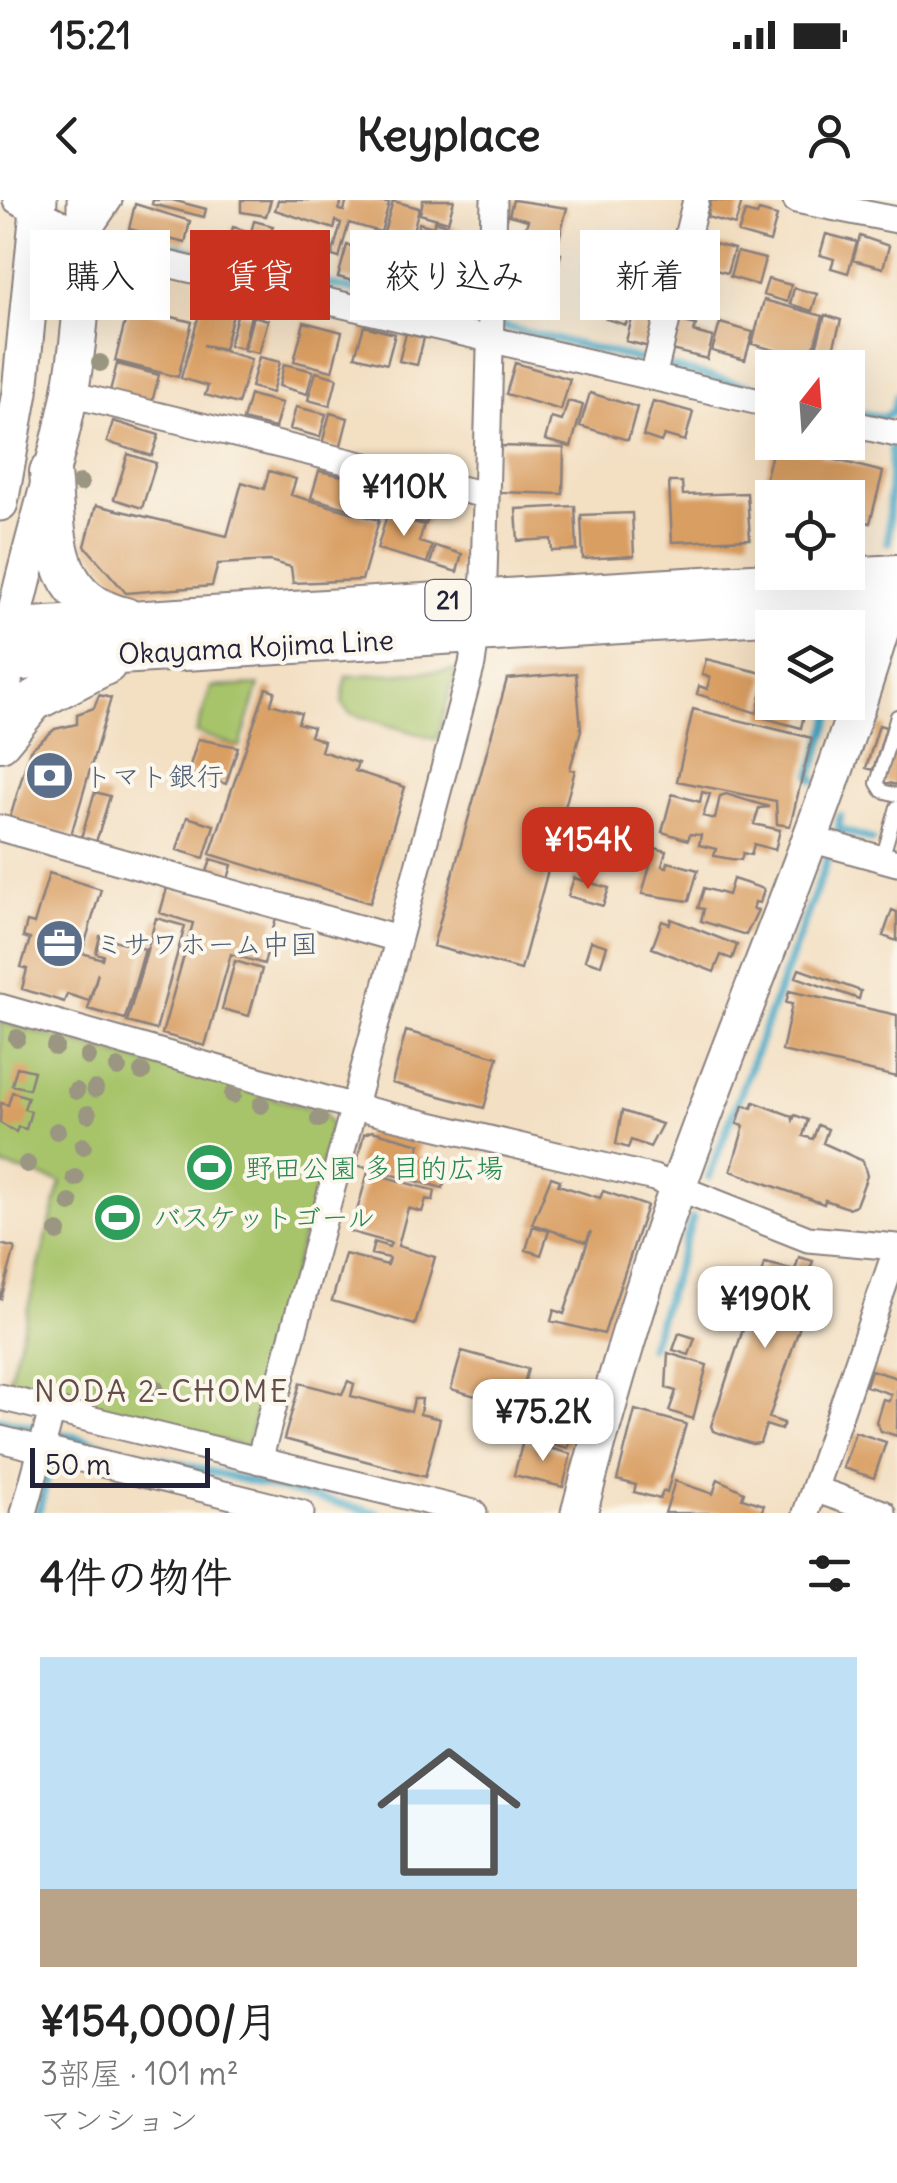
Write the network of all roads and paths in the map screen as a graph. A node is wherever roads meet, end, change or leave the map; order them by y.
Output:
1 (108, 200) edge
2 (494, 200) edge
3 (696, 200) edge
4 (796, 200) edge
5 (32, 203) edge
6 (85, 217) edge
7 (897, 220) edge
8 (491, 329) junction
9 (656, 367) junction
10 (10, 389) edge
11 (70, 394) junction
12 (755, 399) edge
13 (865, 426) edge
14 (897, 434) edge
15 (50, 472) junction
16 (4, 473) edge
17 (485, 494) junction
18 (0, 503) edge
19 (895, 588) edge
20 (478, 616) junction
21 (126, 637) junction
22 (3, 655) edge
23 (897, 716) edge
24 (0, 742) edge
25 (897, 795) edge
26 (897, 807) edge
27 (0, 828) edge
28 (825, 844) junction
29 (890, 861) edge
30 (398, 939) junction
31 (0, 1006) edge
32 (354, 1106) junction
33 (677, 1188) junction
34 (897, 1247) edge
35 (0, 1398) edge
36 (46, 1430) junction
37 (0, 1439) edge
38 (259, 1461) junction
39 (810, 1501) edge
40 (24, 1513) edge
41 (301, 1513) edge
42 (474, 1513) edge
43 (579, 1513) edge
44 (883, 1513) edge

1 - 6 street
2 - 8 street
3 - 9 street
4 - 7 street
5 - 6 street
5 - 10 street
6 - 8 street
6 - 11 street
8 - 9 street
8 - 17 street
9 - 12 street
10 - 16 street
11 - 15 street
11 - 17 street
13 - 14 street
15 - 21 main road
15 - 22 street
16 - 18 street
17 - 20 street
19 - 20 main road, Okayama Kojima Line / 21
19 - 28 street
20 - 21 main road, Okayama Kojima Line / 21
20 - 30 street
21 - 22 main road, Okayama Kojima Line / 21
21 - 24 main road
23 - 25 lane
26 - 29 lane
27 - 30 street
28 - 29 street
28 - 33 street
30 - 32 street
31 - 32 street
32 - 33 street
32 - 38 street
33 - 34 street
33 - 43 street
34 - 39 street
35 - 36 street
36 - 37 street
36 - 38 street
36 - 40 street
36 - 41 street
38 - 42 street
39 - 44 street

